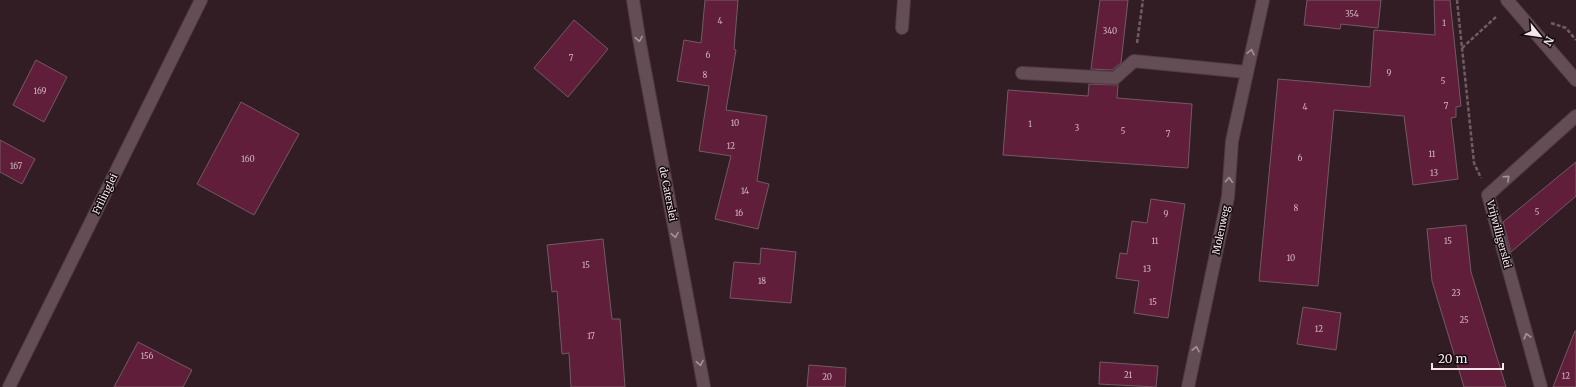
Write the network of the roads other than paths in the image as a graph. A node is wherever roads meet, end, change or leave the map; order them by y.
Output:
1 (202, 0) edge
2 (633, 0) edge
3 (904, 0) edge
4 (1263, 0) edge
5 (1506, 0) edge
6 (902, 28) dead end
7 (1246, 72) junction
8 (1022, 73) dead end
9 (1576, 80) edge
10 (1576, 116) edge
11 (8, 387) edge
12 (704, 387) edge
13 (1188, 387) edge
14 (1541, 387) edge

1 - 11 street, Frilinglei
2 -> 12 street, de Caterslei
3 - 6 street
7 -> 4 street, Molenweg
5 - 9 street
7 - 8 street
13 -> 7 street, Molenweg
14 -> 10 street, Vrijwilligerslei

